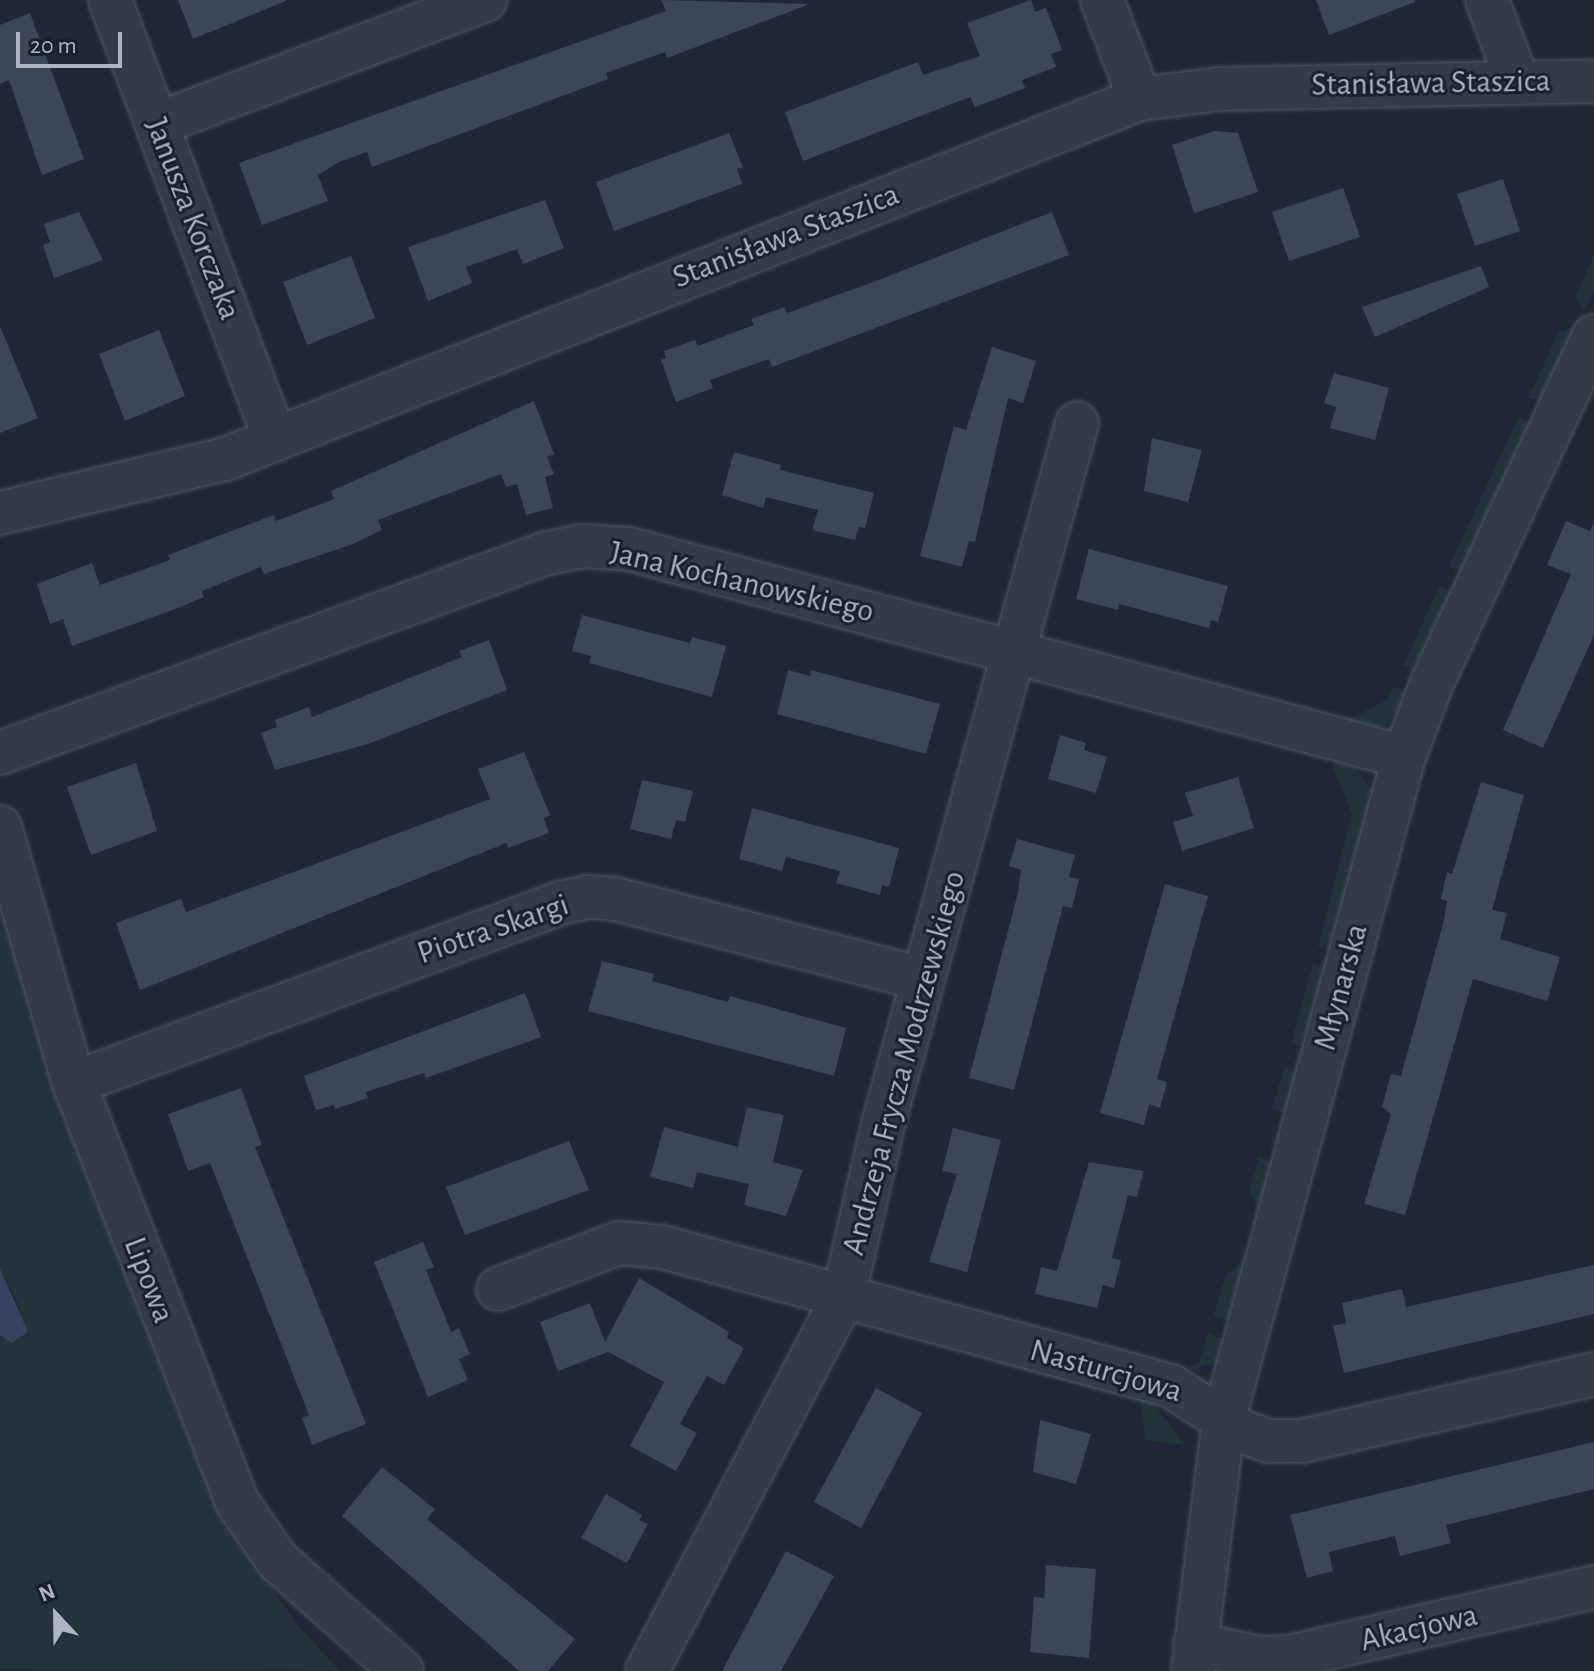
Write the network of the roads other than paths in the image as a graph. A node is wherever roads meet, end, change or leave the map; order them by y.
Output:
1 (110, 0) edge
2 (485, 0) edge
3 (1102, 0) edge
4 (1487, 0) edge
5 (1517, 80) junction
6 (1594, 81) edge
7 (1140, 99) junction
8 (157, 124) junction
9 (1594, 336) edge
10 (1077, 423) dead end
11 (275, 439) junction
12 (0, 513) edge
13 (1012, 653) junction
14 (0, 753) edge
15 (1404, 757) junction
16 (0, 827) edge
17 (923, 979) junction
18 (74, 1083) junction
19 (498, 1289) dead end
20 (843, 1298) junction
21 (1594, 1374) edge
22 (1224, 1418) junction
23 (1594, 1587) edge
24 (1194, 1658) edge
25 (402, 1671) edge
26 (647, 1671) edge

1 - 8 street, Janusza Korczaka
2 - 8 street
3 - 7 street
4 - 5 street
5 - 6 street, Stanisława Staszica
5 - 7 street, Stanisława Staszica
7 - 11 street, Stanisława Staszica
8 - 11 street, Janusza Korczaka
9 - 15 street, Młynarska
10 - 13 street, Andrzeja Frycza Modrzewskiego
11 - 12 street, Stanisława Staszica
13 - 14 street, Jana Kochanowskiego
13 - 15 street, Jana Kochanowskiego
13 - 17 street, Andrzeja Frycza Modrzewskiego
15 - 22 street, Młynarska
16 - 18 street, Lipowa
17 - 18 street, Piotra Skargi
17 - 20 street, Andrzeja Frycza Modrzewskiego
18 - 25 street, Lipowa
19 - 20 street, Nasturcjowa
20 - 22 street, Nasturcjowa
20 - 26 street, Andrzeja Frycza Modrzewskiego
21 - 22 street, Nasturcjowa
22 - 24 street, Młynarska
23 - 24 street, Akacjowa

